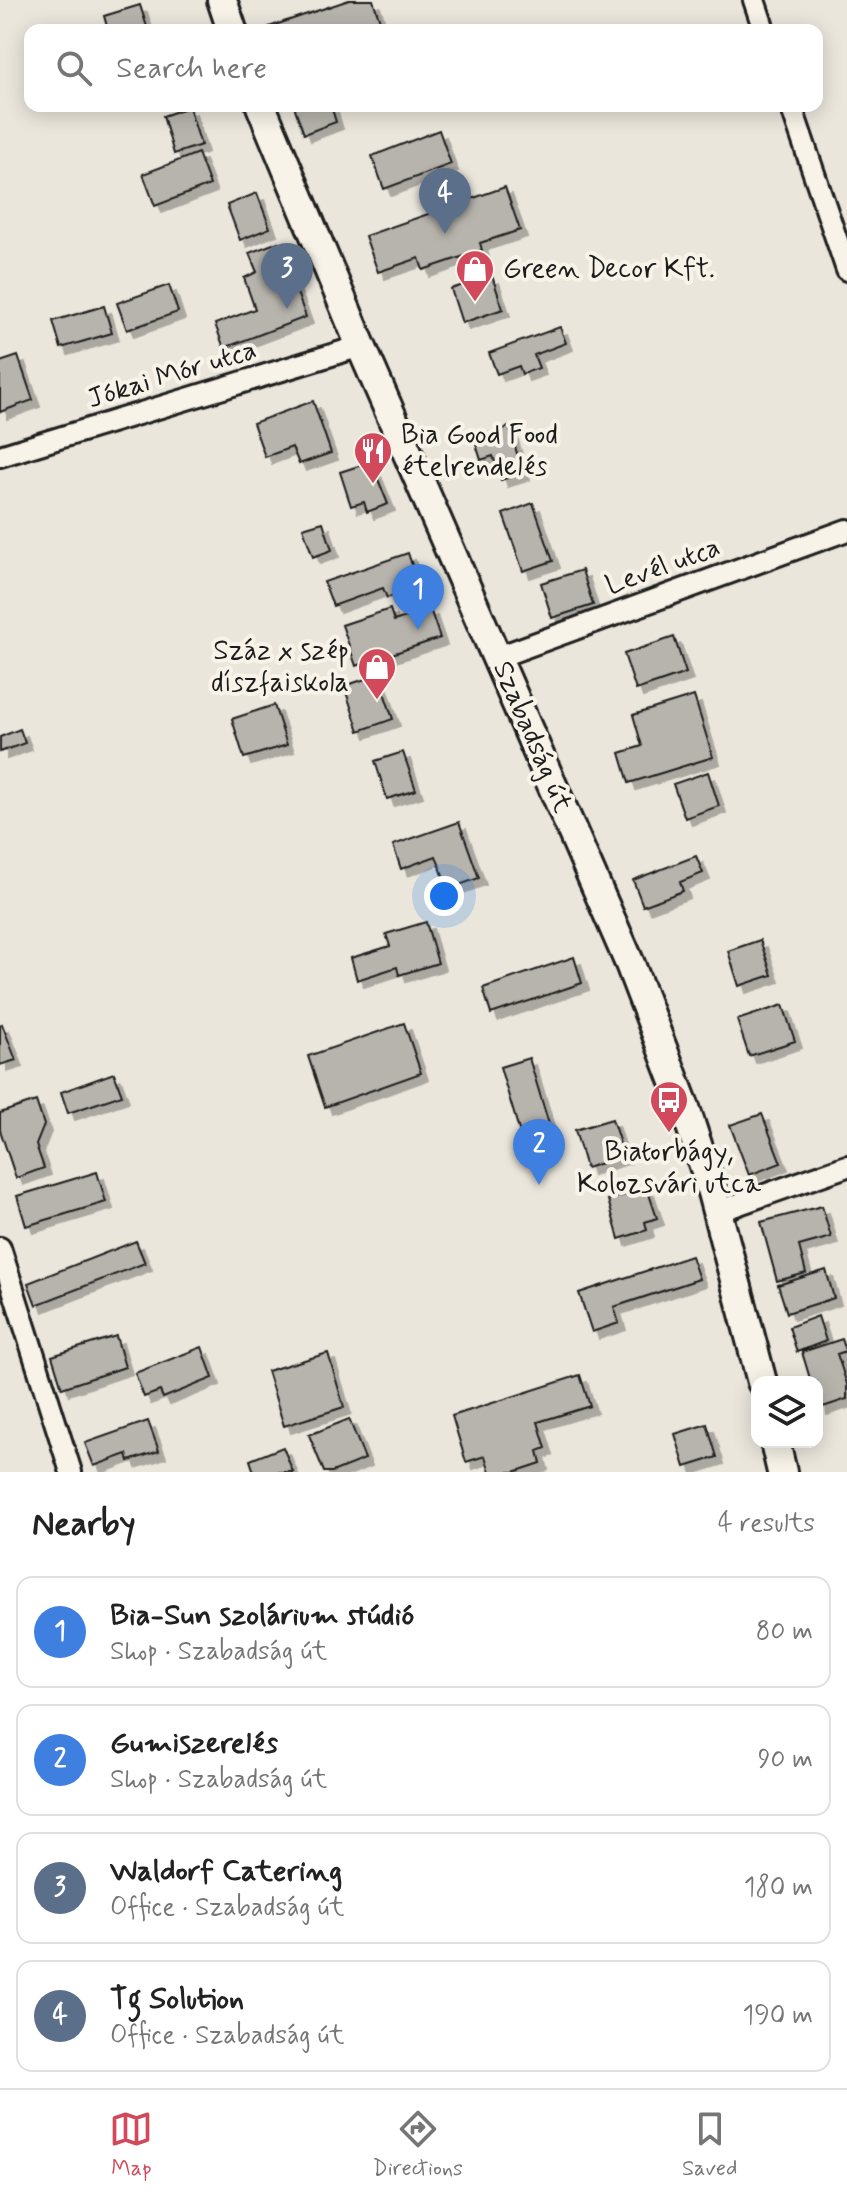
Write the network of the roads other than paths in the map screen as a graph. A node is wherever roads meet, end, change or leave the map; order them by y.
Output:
1 (222, 0) edge
2 (754, 0) edge
3 (230, 24) edge
4 (762, 24) edge
5 (264, 112) edge
6 (793, 112) edge
7 (847, 270) edge
8 (361, 346) junction
9 (0, 456) edge
10 (847, 530) edge
11 (498, 657) junction
12 (847, 1166) edge
13 (719, 1211) junction
14 (0, 1248) edge
15 (760, 1376) edge
16 (776, 1448) edge
17 (71, 1472) edge
18 (782, 1472) edge

1 - 3 main road
2 - 4 street
5 - 8 main road, Szabadság út
6 - 7 street
8 - 9 street, Jókai Mór utca
8 - 11 main road, Szabadság út
10 - 11 street, Levél utca
11 - 13 main road, Szabadság út
12 - 13 street
13 - 15 main road, Szabadság út
14 - 17 street
16 - 18 main road

